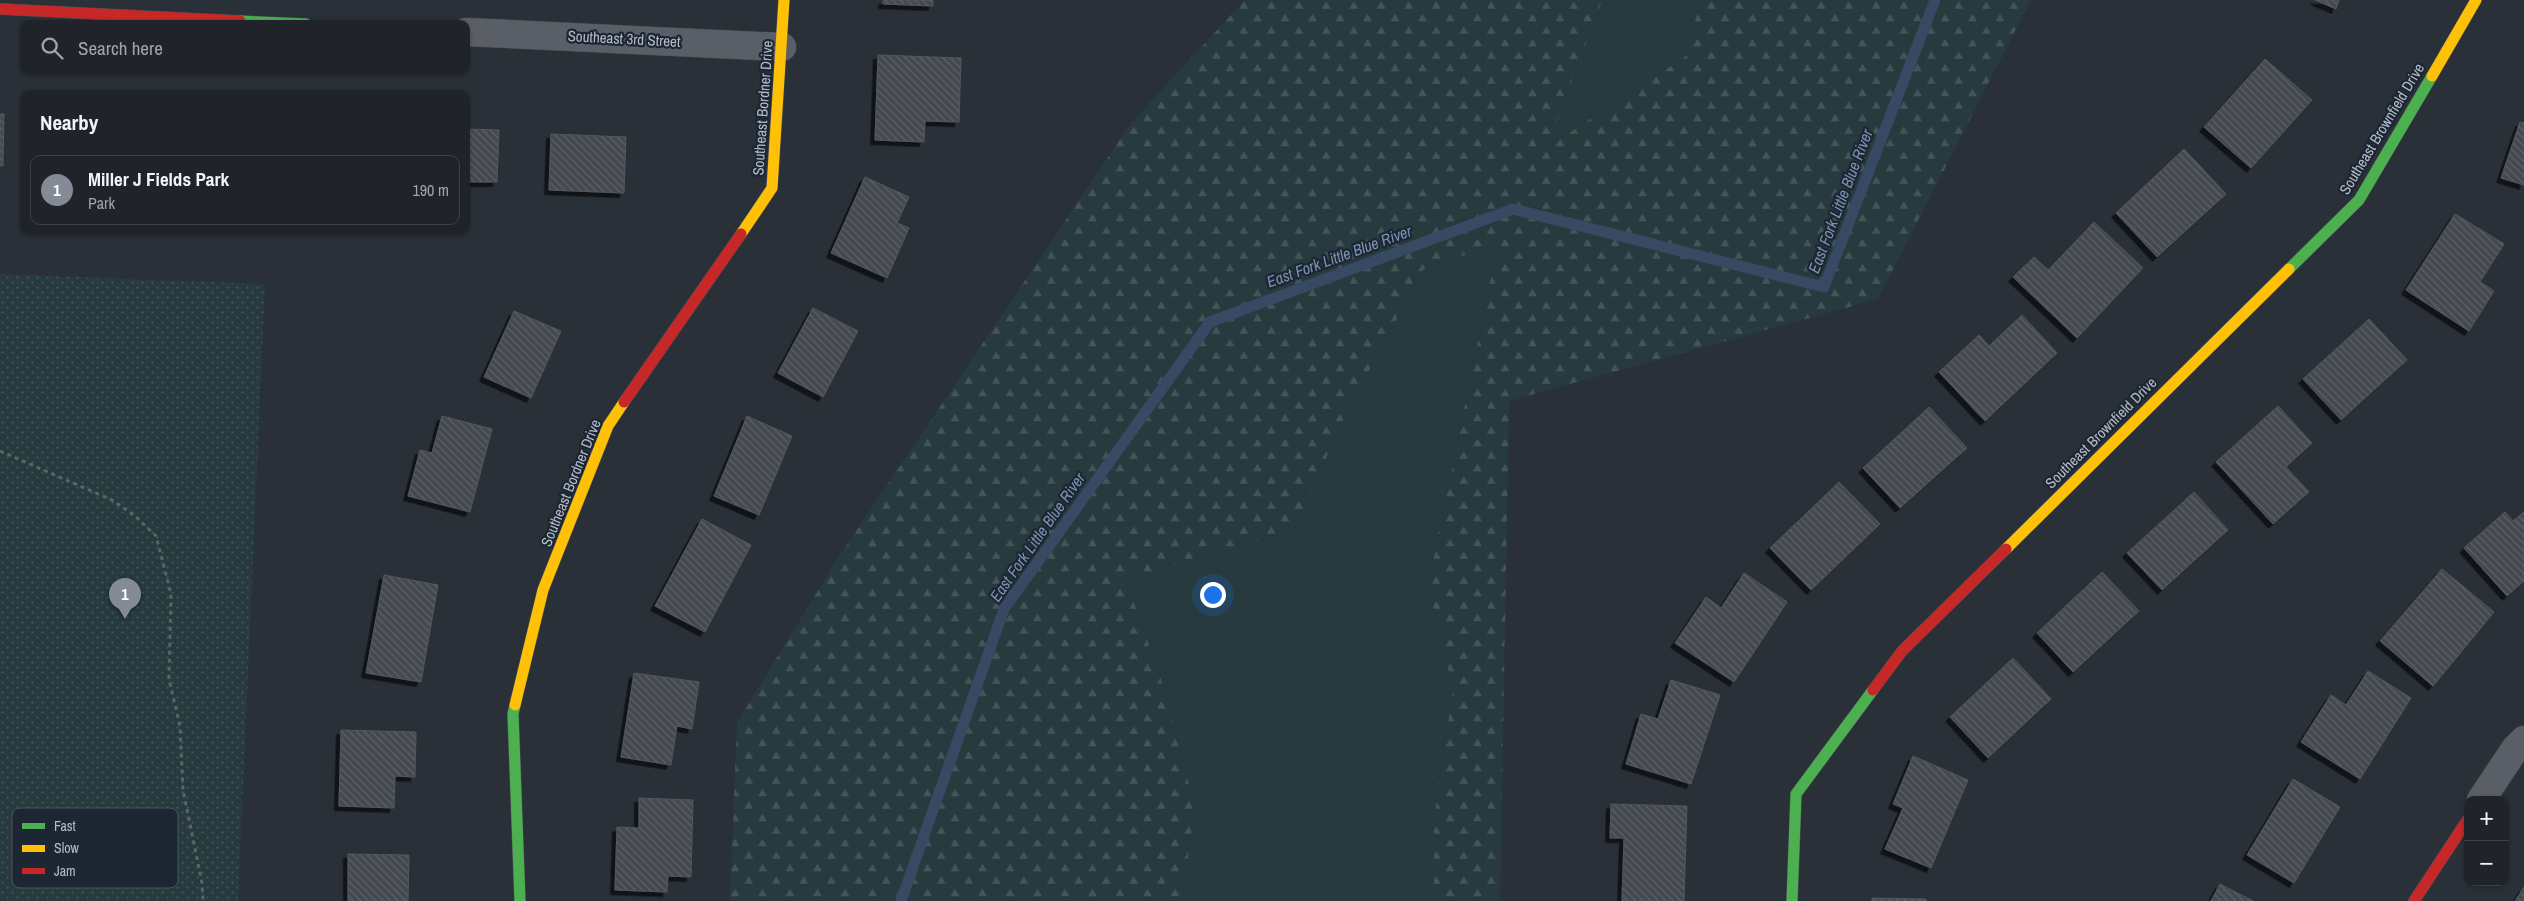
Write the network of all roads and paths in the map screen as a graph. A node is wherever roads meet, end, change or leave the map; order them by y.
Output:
1 (784, 0) edge
2 (2476, 0) edge
3 (37, 6) edge
4 (0, 10) edge
5 (246, 20) edge
6 (470, 32) edge
7 (782, 47) junction
8 (0, 451) edge
9 (2524, 740) edge
10 (2484, 796) edge
11 (2464, 825) edge
12 (203, 901) edge
13 (520, 901) edge
14 (1792, 901) edge
15 (2414, 901) edge

1 - 7 street, Southeast Bordner Drive
2 - 14 street, Southeast Brownfield Drive
3 - 4 street
3 - 5 street
6 - 7 street, Southeast 3rd Street
7 - 13 street, Southeast Bordner Drive
8 - 12 path
9 - 10 street
11 - 15 street

